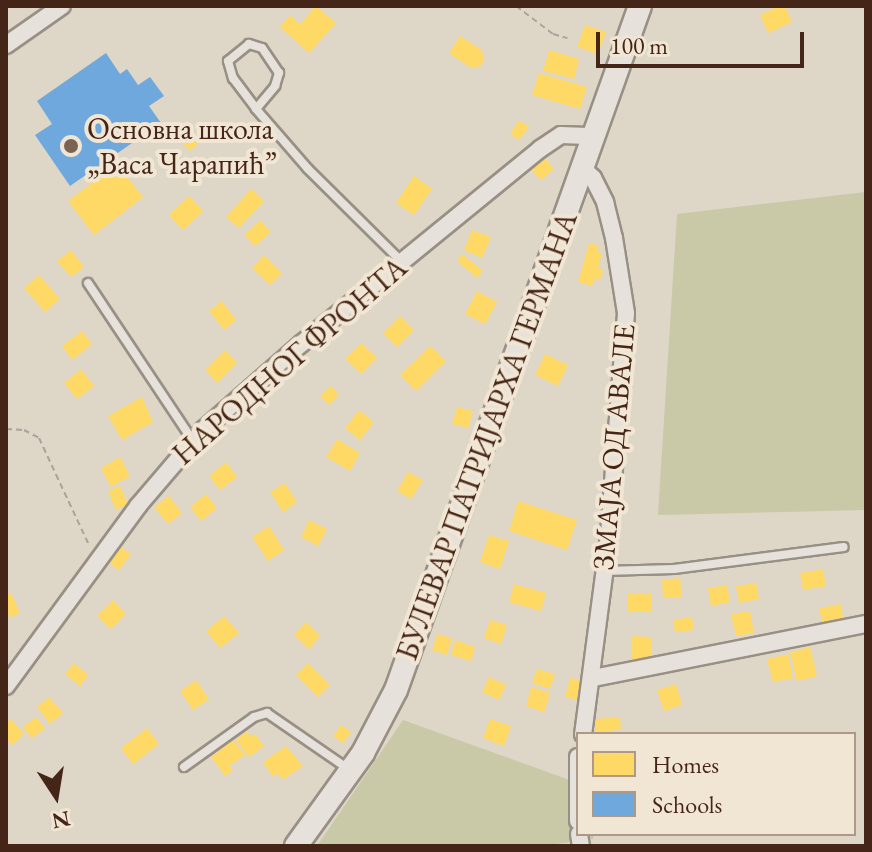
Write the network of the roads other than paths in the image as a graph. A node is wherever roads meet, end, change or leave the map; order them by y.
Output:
1 (62, 6) edge
2 (640, 6) edge
3 (6, 45) edge
4 (256, 109) junction
5 (594, 136) junction
6 (582, 168) junction
7 (402, 262) junction
8 (88, 283) dead end
9 (193, 441) junction
10 (844, 547) dead end
11 (604, 571) junction
12 (866, 624) edge
13 (593, 678) junction
14 (6, 686) edge
15 (583, 732) edge
16 (184, 767) dead end
17 (351, 771) junction
18 (296, 846) edge

1 - 3 street
2 - 5 main road, БУЛЕВАР ПАТРИЈАРХА ГЕРМАНА
4 - 4 lane
4 - 7 lane
5 - 6 main road, БУЛЕВАР ПАТРИЈАРХА ГЕРМАНА
5 - 7 street, НАРОДНОГ ФРОНТА
6 - 11 street, ЗМАЈА ОД АВАЛЕ
6 - 17 main road, БУЛЕВАР ПАТРИЈАРХА ГЕРМАНА
7 - 9 street, НАРОДНОГ ФРОНТА
8 - 9 lane
9 - 14 street, НАРОДНОГ ФРОНТА
10 - 11 lane
11 - 13 street, ЗМАЈА ОД АВАЛЕ
12 - 13 street
13 - 15 street, ЗМАЈА ОД АВАЛЕ
16 - 17 lane
17 - 18 main road, БУЛЕВАР ПАТРИЈАРХА ГЕРМАНА

